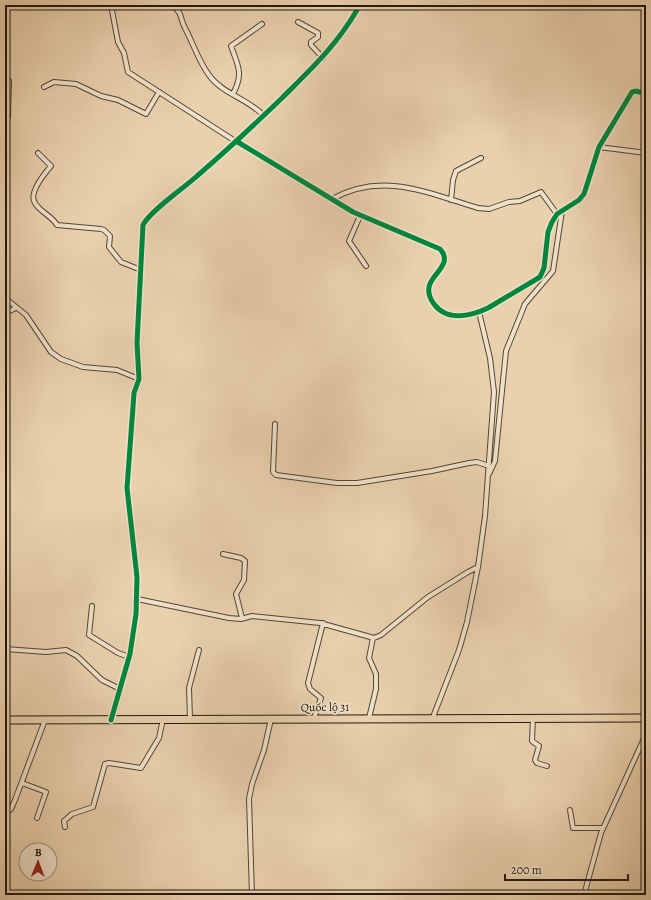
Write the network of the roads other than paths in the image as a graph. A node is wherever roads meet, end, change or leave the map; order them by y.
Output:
1 (111, 5) edge
2 (172, 5) edge
3 (357, 5) edge
4 (298, 22) dead end
5 (262, 24) dead end
6 (323, 58) junction
7 (9, 81) dead end
8 (44, 87) dead end
9 (159, 92) junction
10 (233, 94) junction
11 (646, 94) edge
12 (264, 116) junction
13 (5, 124) edge
14 (236, 141) junction
15 (599, 147) junction
16 (38, 153) dead end
17 (646, 153) edge
18 (481, 158) dead end
19 (332, 199) junction
20 (452, 200) junction
21 (562, 211) junction
22 (557, 214) junction
23 (360, 216) junction
24 (366, 266) dead end
25 (141, 270) junction
26 (5, 298) edge
27 (16, 308) junction
28 (479, 312) junction
29 (5, 313) edge
30 (139, 379) junction
31 (275, 424) dead end
32 (489, 466) junction
33 (489, 474) junction
34 (223, 554) dead end
35 (478, 567) junction
36 (137, 599) junction
37 (92, 606) dead end
38 (242, 618) junction
39 (323, 623) junction
40 (373, 638) junction
41 (5, 649) edge
42 (198, 650) dead end
43 (129, 657) junction
44 (120, 689) junction
45 (433, 717) junction
46 (533, 717) junction
47 (190, 718) junction
48 (314, 718) junction
49 (369, 718) junction
50 (646, 718) edge
51 (163, 719) junction
52 (271, 719) junction
53 (5, 720) edge
54 (45, 720) junction
55 (111, 720) junction
56 (646, 734) edge
57 (547, 766) dead end
58 (22, 782) junction
59 (570, 810) dead end
60 (5, 814) edge
61 (37, 818) dead end
62 (65, 827) dead end
63 (603, 828) junction
64 (252, 895) edge
65 (584, 895) edge

1 - 9 street
2 - 10 street
3 - 6 street
4 - 6 street
5 - 10 street
6 - 12 street
7 - 13 street
8 - 9 street
9 - 14 street
10 - 12 street
11 - 15 street
12 - 14 street
14 - 19 street
14 - 25 street
15 - 17 street
15 - 21 street
16 - 25 street
18 - 20 street
19 - 20 street
19 - 23 street
20 - 22 street
21 - 22 street
21 - 33 street
22 - 28 street
23 - 24 street
23 - 28 street
25 - 30 street
26 - 27 street
27 - 29 street
27 - 30 street
28 - 32 street
30 - 36 street
31 - 32 street
32 - 33 street
33 - 35 street
34 - 38 street
35 - 40 street
35 - 45 street
36 - 38 street
36 - 43 street
37 - 43 street
38 - 39 street
39 - 40 street
39 - 48 street
40 - 49 street
41 - 44 street
42 - 47 street
43 - 44 street
44 - 55 street
45 - 46 highway, Quốc lộ 31
45 - 49 highway, Quốc lộ 31
46 - 50 highway, Quốc lộ 31
46 - 57 street
47 - 51 highway, Quốc lộ 31
47 - 52 highway, Quốc lộ 31
48 - 49 highway, Quốc lộ 31
48 - 52 highway, Quốc lộ 31
51 - 55 highway, Quốc lộ 31
51 - 62 street
52 - 64 street
53 - 54 highway, Quốc lộ 31
54 - 55 highway, Quốc lộ 31
54 - 58 street
56 - 63 street
58 - 60 street
58 - 61 street
59 - 63 street
63 - 65 street

